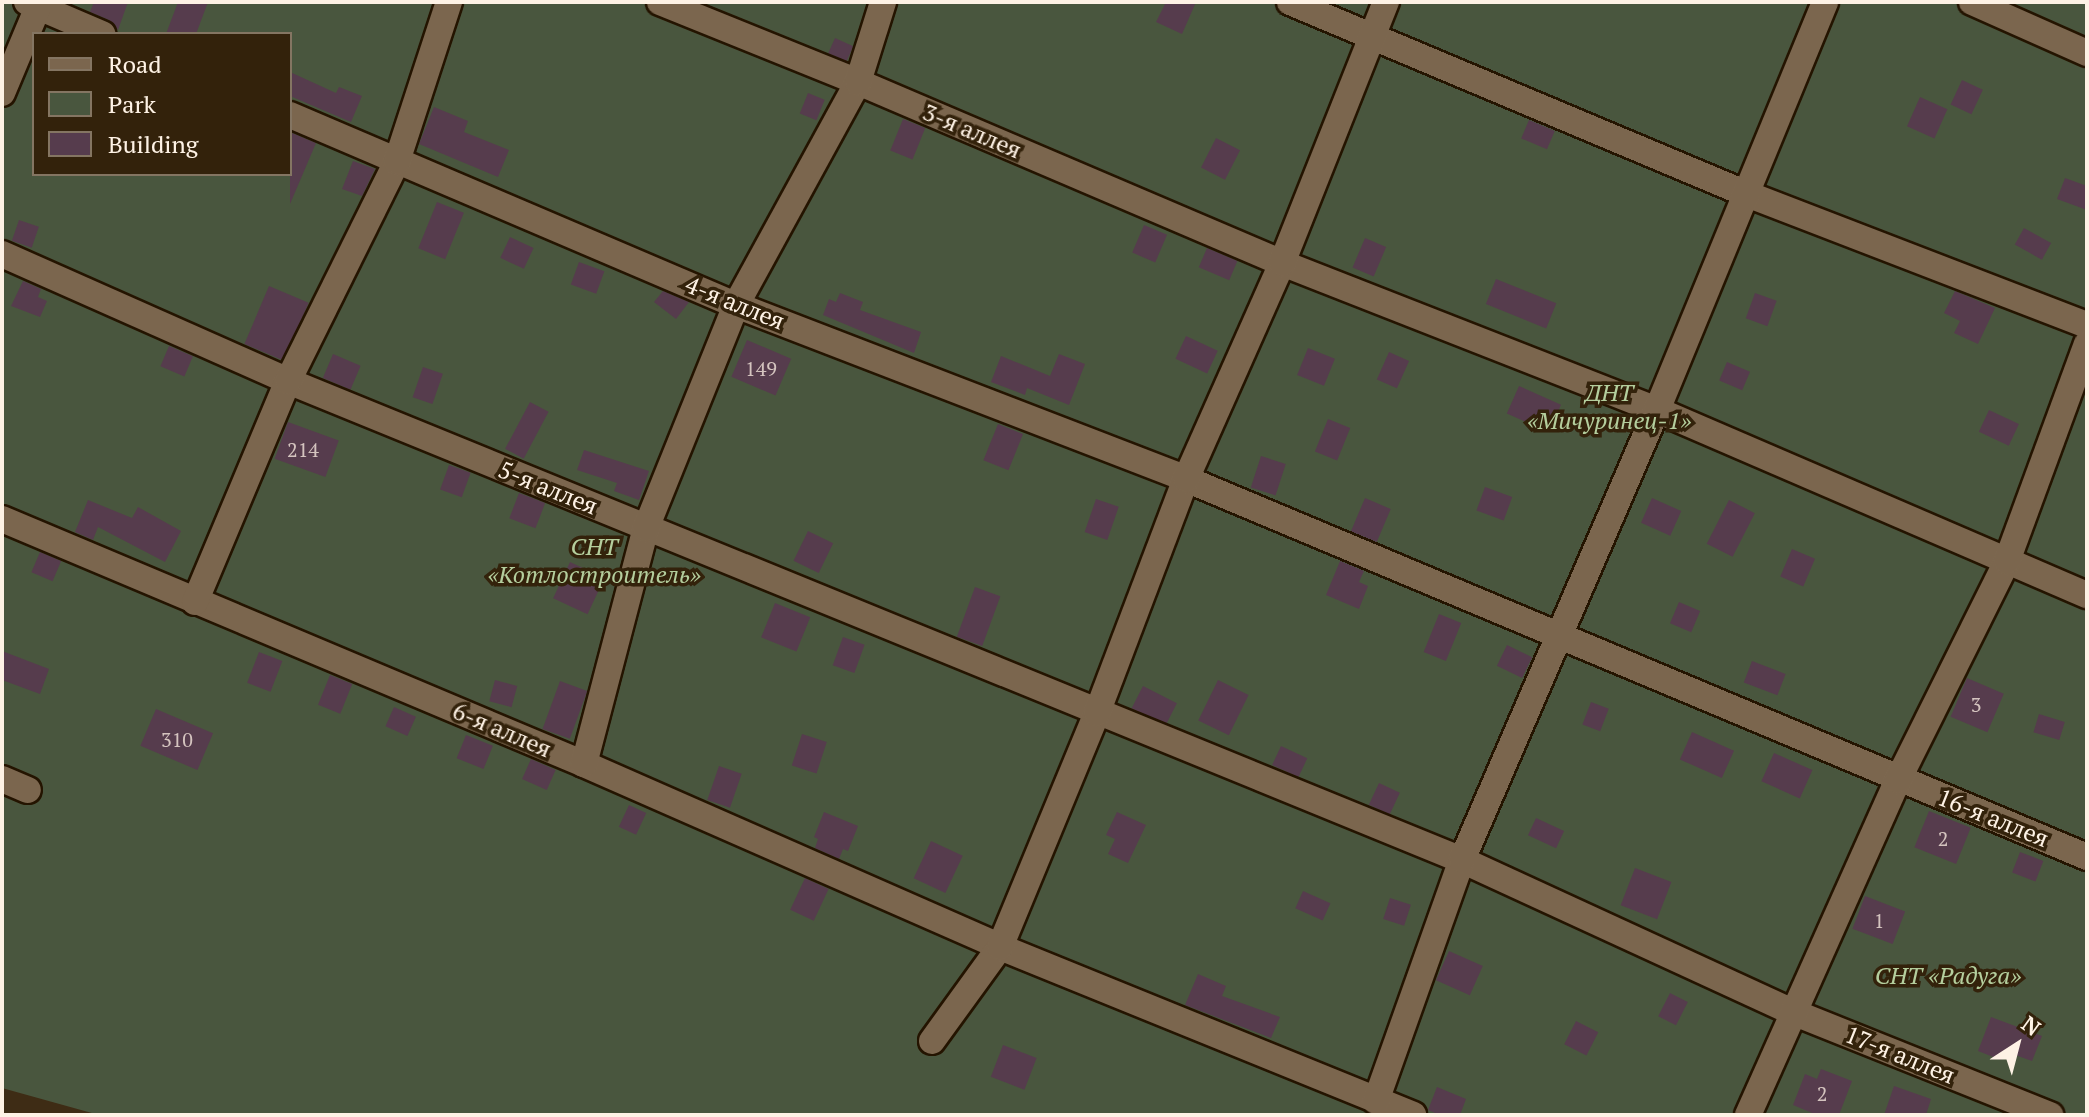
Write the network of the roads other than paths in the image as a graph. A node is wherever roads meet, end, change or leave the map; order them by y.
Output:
1 (449, 2) edge
2 (660, 2) edge
3 (883, 2) edge
4 (1290, 2) edge
5 (1386, 2) edge
6 (1825, 2) edge
7 (1972, 2) edge
8 (35, 4) edge
9 (98, 32) edge
10 (1373, 38) junction
11 (2087, 53) edge
12 (858, 82) junction
13 (2, 93) edge
14 (292, 116) edge
15 (397, 161) junction
16 (1747, 194) junction
17 (2, 254) edge
18 (1282, 263) junction
19 (736, 305) junction
20 (2087, 325) edge
21 (2087, 344) edge
22 (288, 381) junction
23 (1657, 410) junction
24 (1186, 479) junction
25 (2, 519) edge
26 (646, 528) junction
27 (2007, 561) junction
28 (2087, 595) edge
29 (195, 602) junction
30 (1559, 635) junction
31 (1097, 713) junction
32 (584, 764) junction
33 (2, 779) edge
34 (1898, 780) junction
35 (28, 790) dead end
36 (2087, 857) edge
37 (1462, 860) junction
38 (1000, 947) junction
39 (1795, 1013) junction
40 (932, 1041) dead end
41 (1376, 1101) junction
42 (1413, 1115) edge
43 (1748, 1115) edge
44 (2050, 1115) edge

1 - 15 street
2 - 12 street, 3-я аллея
3 - 12 street
4 - 10 street
5 - 10 street
6 - 16 street
7 - 11 street
8 - 9 street
8 - 13 street
10 - 16 street
10 - 18 street
12 - 18 street, 3-я аллея
12 - 19 street
14 - 15 street, 4-я аллея
15 - 19 street, 4-я аллея
15 - 22 street
16 - 20 street
16 - 23 street
17 - 22 street, 5-я аллея
18 - 23 street, 3-я аллея
18 - 24 street
19 - 24 street, 4-я аллея
19 - 26 street
21 - 27 street
22 - 26 street, 5-я аллея
22 - 29 street
23 - 27 street, 3-я аллея
23 - 30 street
24 - 30 street, 4-я аллея
24 - 31 street
25 - 29 street, 6-я аллея
26 - 31 street, 5-я аллея
26 - 32 street
27 - 28 street, 3-я аллея
27 - 34 street
29 - 32 street, 6-я аллея
30 - 34 street, 16-я аллея
30 - 37 street
31 - 37 street, 5-я аллея
31 - 38 street
32 - 38 street, 6-я аллея
33 - 35 street
34 - 36 street, 16-я аллея
34 - 39 street
37 - 39 street, 17-я аллея
37 - 41 street
38 - 40 street
38 - 41 street, 6-я аллея
39 - 43 street
39 - 44 street, 17-я аллея
41 - 42 street, 6-я аллея

